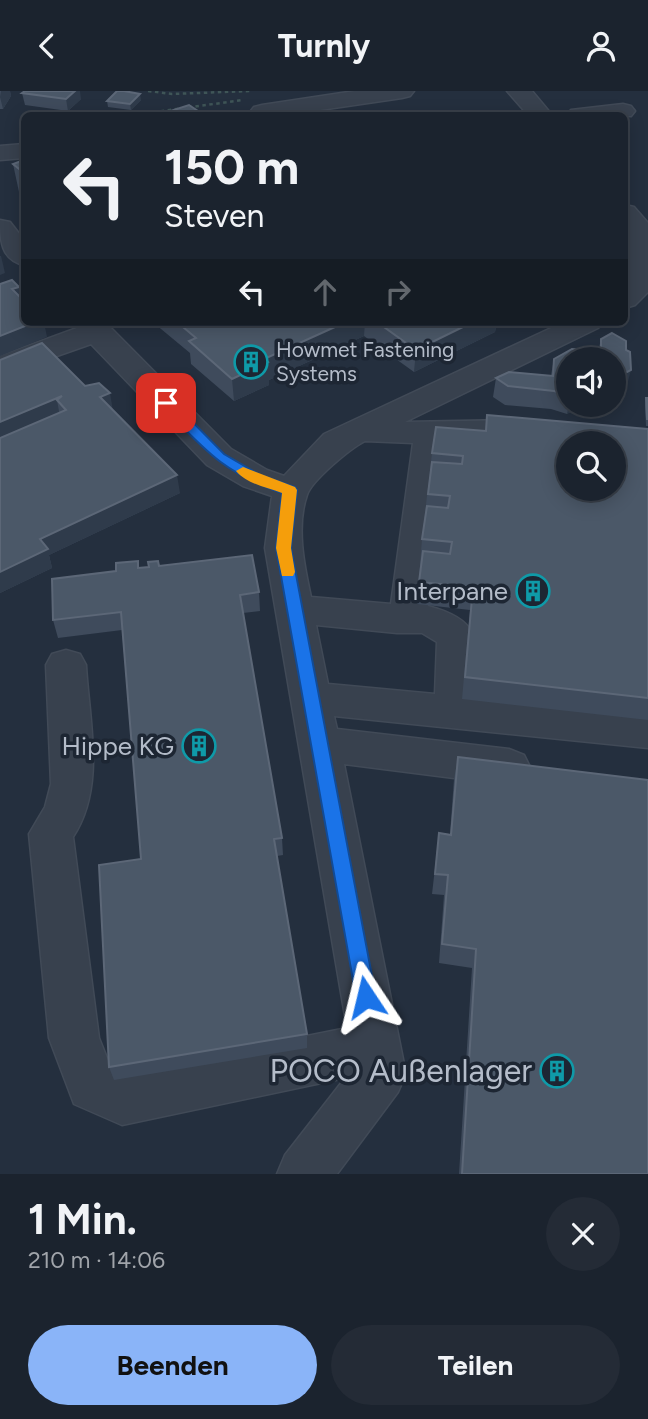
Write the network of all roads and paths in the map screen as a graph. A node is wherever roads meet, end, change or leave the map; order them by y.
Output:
1 (148, 91) edge
2 (250, 91) edge
3 (402, 91) edge
4 (519, 91) edge
5 (255, 106) joint
6 (623, 111) dead end
7 (174, 112) edge
8 (537, 112) edge
9 (612, 112) edge
10 (21, 151) edge
11 (0, 153) edge
12 (628, 217) edge
13 (1, 231) edge
14 (645, 249) edge
15 (20, 272) edge
16 (628, 296) edge
17 (580, 326) edge
18 (92, 327) edge
19 (0, 367) edge
20 (362, 432) junction
21 (431, 433) junction
22 (556, 433) edge
23 (290, 490) junction
24 (295, 609) junction
25 (408, 615) junction
26 (66, 665) dead end
27 (312, 698) junction
28 (454, 711) junction
29 (648, 731) edge
30 (320, 744) junction
31 (552, 773) edge
32 (375, 1047) junction
33 (304, 1174) edge

1 - 2 path
3 - 5 street
4 - 8 street
5 - 7 path
6 - 9 street
10 - 11 street
12 - 14 street
13 - 15 street
14 - 16 street
17 - 20 street
18 - 19 street
18 - 23 street
20 - 21 street
20 - 23 street
21 - 22 street
21 - 25 street
23 - 24 street
24 - 25 street
24 - 27 street
25 - 28 street
26 - 32 street
27 - 28 street
27 - 30 street
28 - 29 street
30 - 31 street
30 - 32 street
32 - 33 street

